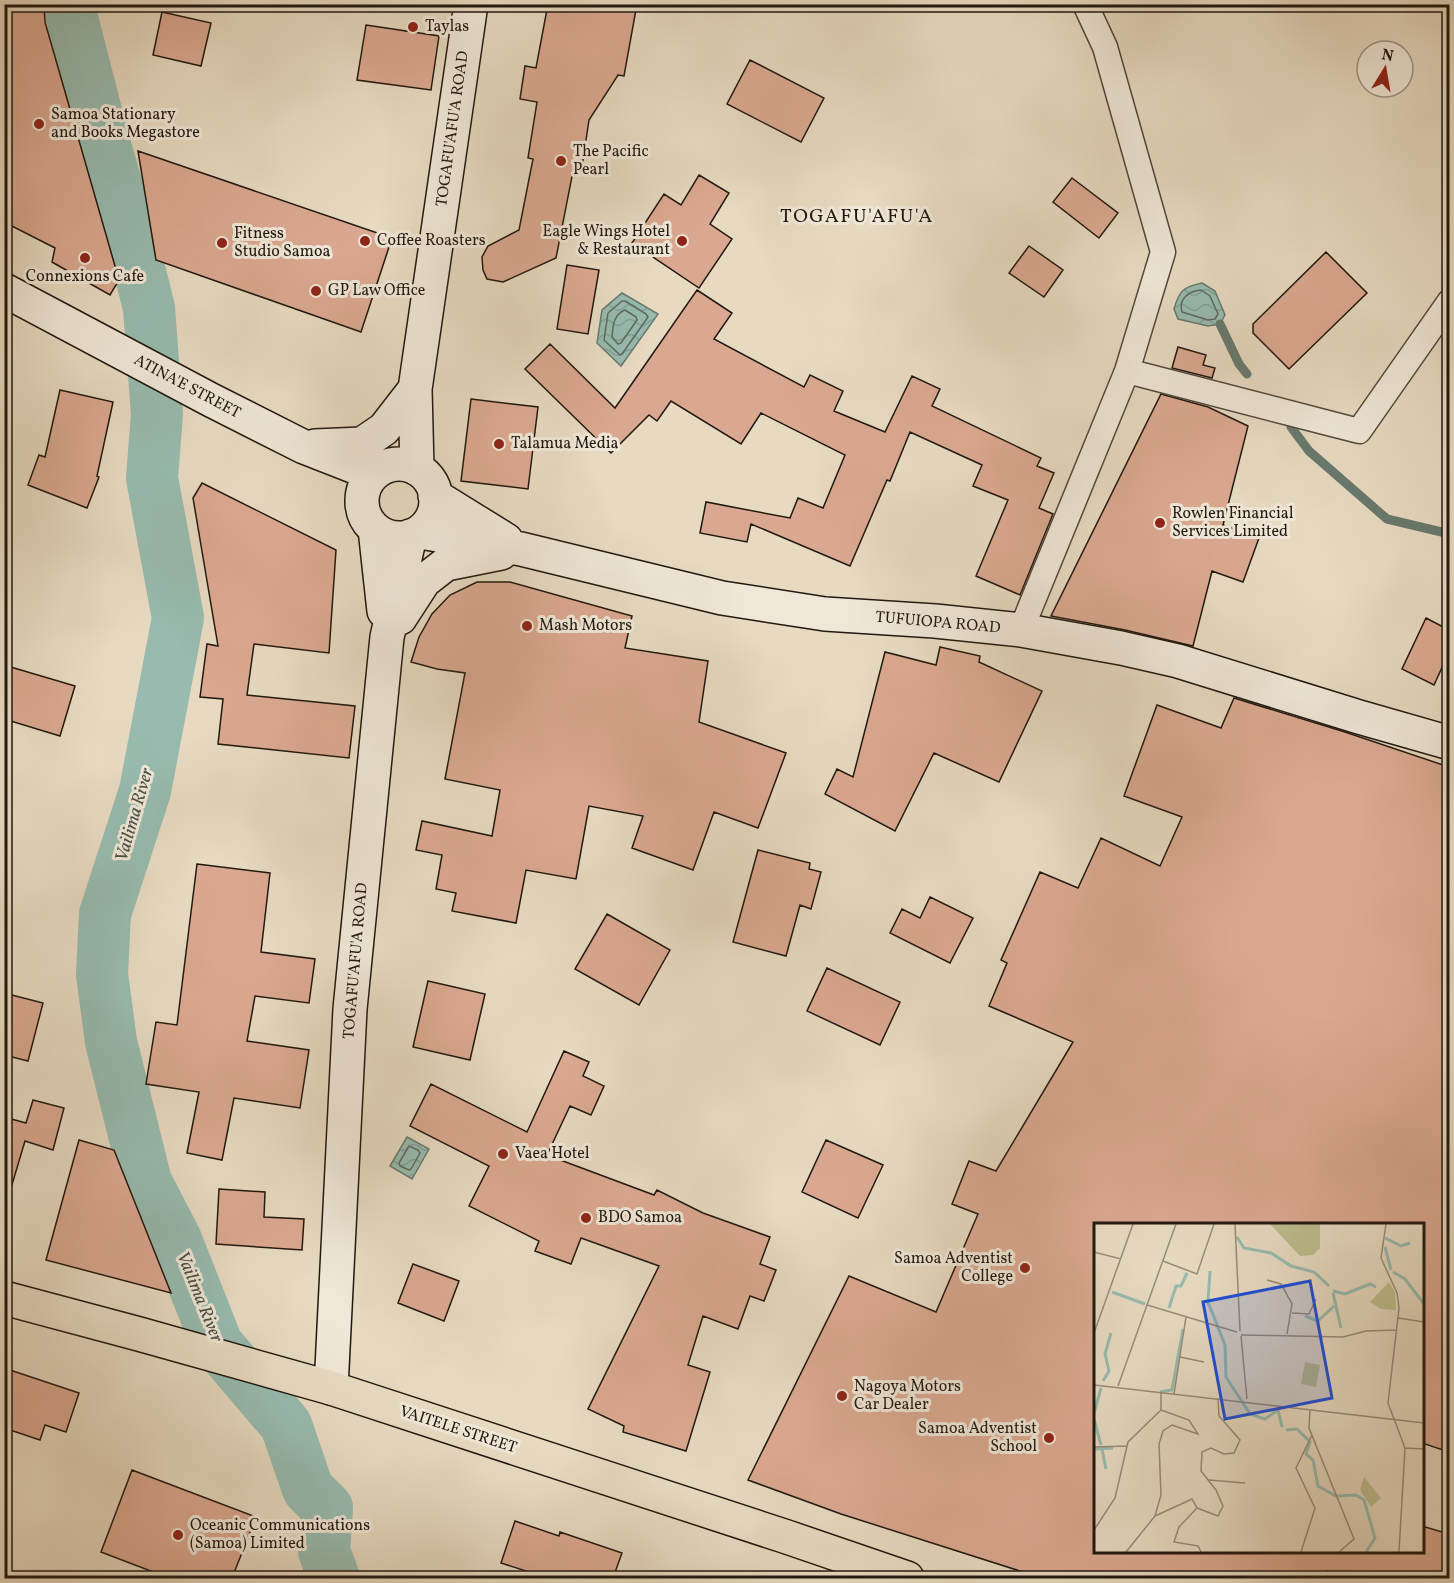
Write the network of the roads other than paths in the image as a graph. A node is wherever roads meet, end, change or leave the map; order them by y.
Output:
1 (471, 4) edge
2 (1085, 4) edge
3 (4, 290) edge
4 (1449, 302) edge
5 (1127, 371) junction
6 (415, 389) junction
7 (304, 447) junction
8 (417, 469) junction
9 (378, 471) junction
10 (435, 496) junction
11 (368, 517) junction
12 (415, 534) junction
13 (520, 549) junction
14 (1021, 630) junction
15 (387, 636) junction
16 (1449, 743) edge
17 (4, 1298) edge
18 (322, 1386) junction
19 (907, 1578) edge

1 - 6 main road, TOGAFU'AFU'A ROAD
2 - 5 street
3 - 7 main road, ATINA'E STREET
4 - 5 street
5 - 14 street
6 - 7 main road
6 - 8 main road, TOGAFU'AFU'A ROAD
6 - 9 main road
7 - 9 main road, ATINA'E STREET
7 - 11 main road
8 - 9 main road
8 - 10 main road
9 - 11 main road
10 - 12 main road
10 - 13 main road
11 - 12 main road
11 - 15 main road
12 - 13 main road, TUFUIOPA ROAD
12 - 15 main road, TOGAFU'AFU'A ROAD
13 - 14 main road, TUFUIOPA ROAD
13 - 15 main road
14 - 16 main road, TUFUIOPA ROAD
15 - 18 main road, TOGAFU'AFU'A ROAD
17 - 18 main road, VAITELE STREET
18 - 19 main road, VAITELE STREET

